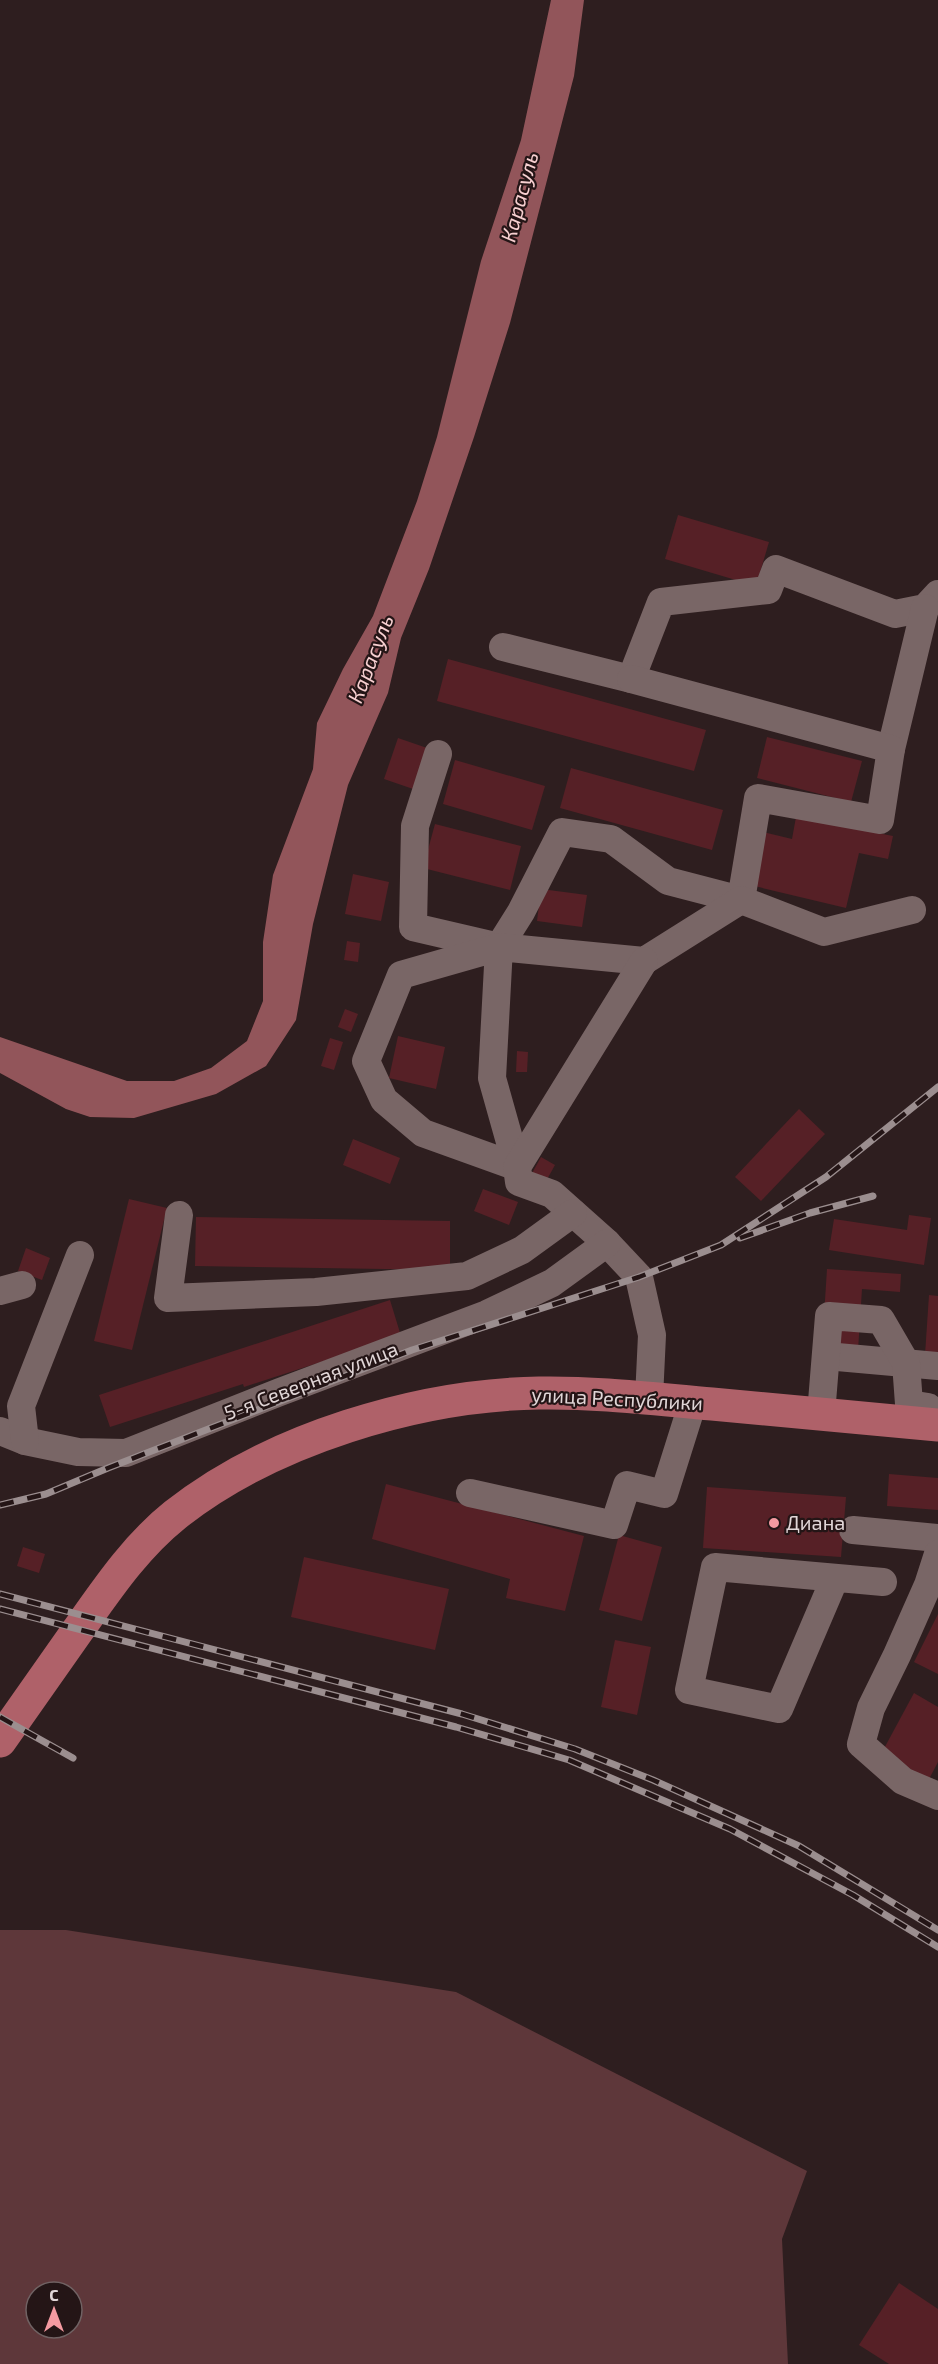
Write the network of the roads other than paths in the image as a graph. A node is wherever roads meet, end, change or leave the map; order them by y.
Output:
1 (932, 601) edge
2 (503, 647) dead end
3 (631, 679) junction
4 (891, 749) junction
5 (438, 754) dead end
6 (741, 900) junction
7 (912, 910) dead end
8 (498, 947) junction
9 (644, 961) junction
10 (517, 1167) junction
11 (573, 1213) junction
12 (179, 1215) dead end
13 (606, 1244) junction
14 (80, 1255) dead end
15 (826, 1356) junction
16 (906, 1363) junction
17 (938, 1366) edge
18 (649, 1398) junction
19 (693, 1402) junction
20 (821, 1414) junction
21 (937, 1425) edge
22 (13, 1436) edge
23 (470, 1493) dead end
24 (853, 1530) dead end
25 (938, 1538) edge
26 (938, 1554) edge
27 (836, 1578) junction
28 (883, 1582) dead end
29 (0, 1741) edge
30 (938, 1796) edge

1 - 3 street
1 - 4 street
2 - 3 street
3 - 4 street
4 - 6 street
5 - 8 street
6 - 7 street
6 - 8 street
6 - 9 street
8 - 9 street
8 - 10 street
8 - 10 street
9 - 10 street
10 - 11 street
11 - 12 street
11 - 13 street
13 - 18 street
13 - 22 street, 5-я Северная улица
14 - 22 street
15 - 16 street
15 - 16 street
15 - 20 street
16 - 17 street
16 - 21 street
18 - 19 main road, улица Республики
18 - 29 main road, улица Республики
19 - 20 main road, улица Республики
19 - 23 street
20 - 21 main road, улица Республики
24 - 25 street
26 - 30 street
27 - 27 street
27 - 28 street

